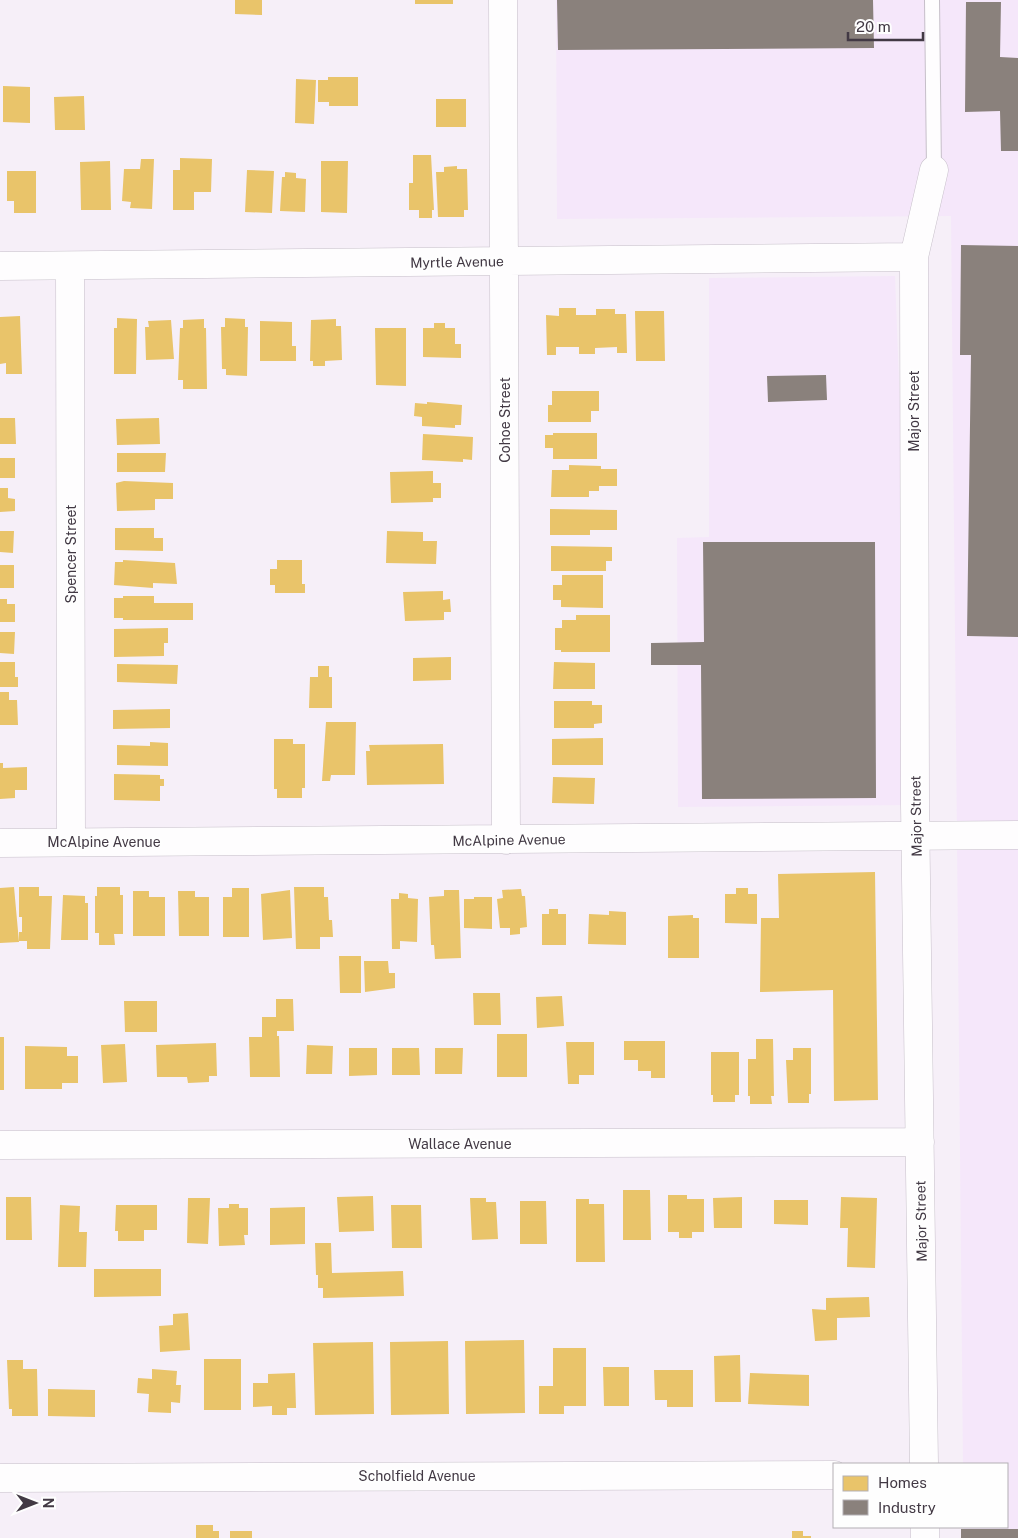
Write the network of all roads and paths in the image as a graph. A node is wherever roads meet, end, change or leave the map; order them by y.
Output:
1 (503, 0) edge
2 (932, 0) edge
3 (934, 170) joint
4 (914, 257) junction
5 (504, 261) junction
6 (0, 266) edge
7 (70, 266) junction
8 (916, 834) junction
9 (1018, 835) edge
10 (506, 840) junction
11 (71, 842) junction
12 (0, 843) edge
13 (920, 1142) junction
14 (0, 1146) edge
15 (924, 1463) edge
16 (833, 1475) edge
17 (0, 1478) edge

1 - 5 street, Cohoe Street
2 - 3 lane
3 - 4 street, Major Street
4 - 5 street, Myrtle Avenue
4 - 8 street, Major Street
5 - 7 street, Myrtle Avenue
5 - 10 street, Cohoe Street
6 - 7 street, Myrtle Avenue
7 - 11 street, Spencer Street
8 - 9 street, McAlpine Avenue
8 - 10 street, McAlpine Avenue
8 - 13 street, Major Street
10 - 11 street, McAlpine Avenue
11 - 12 street, McAlpine Avenue
13 - 14 street, Wallace Avenue
13 - 15 street, Major Street
16 - 17 street, Scholfield Avenue

